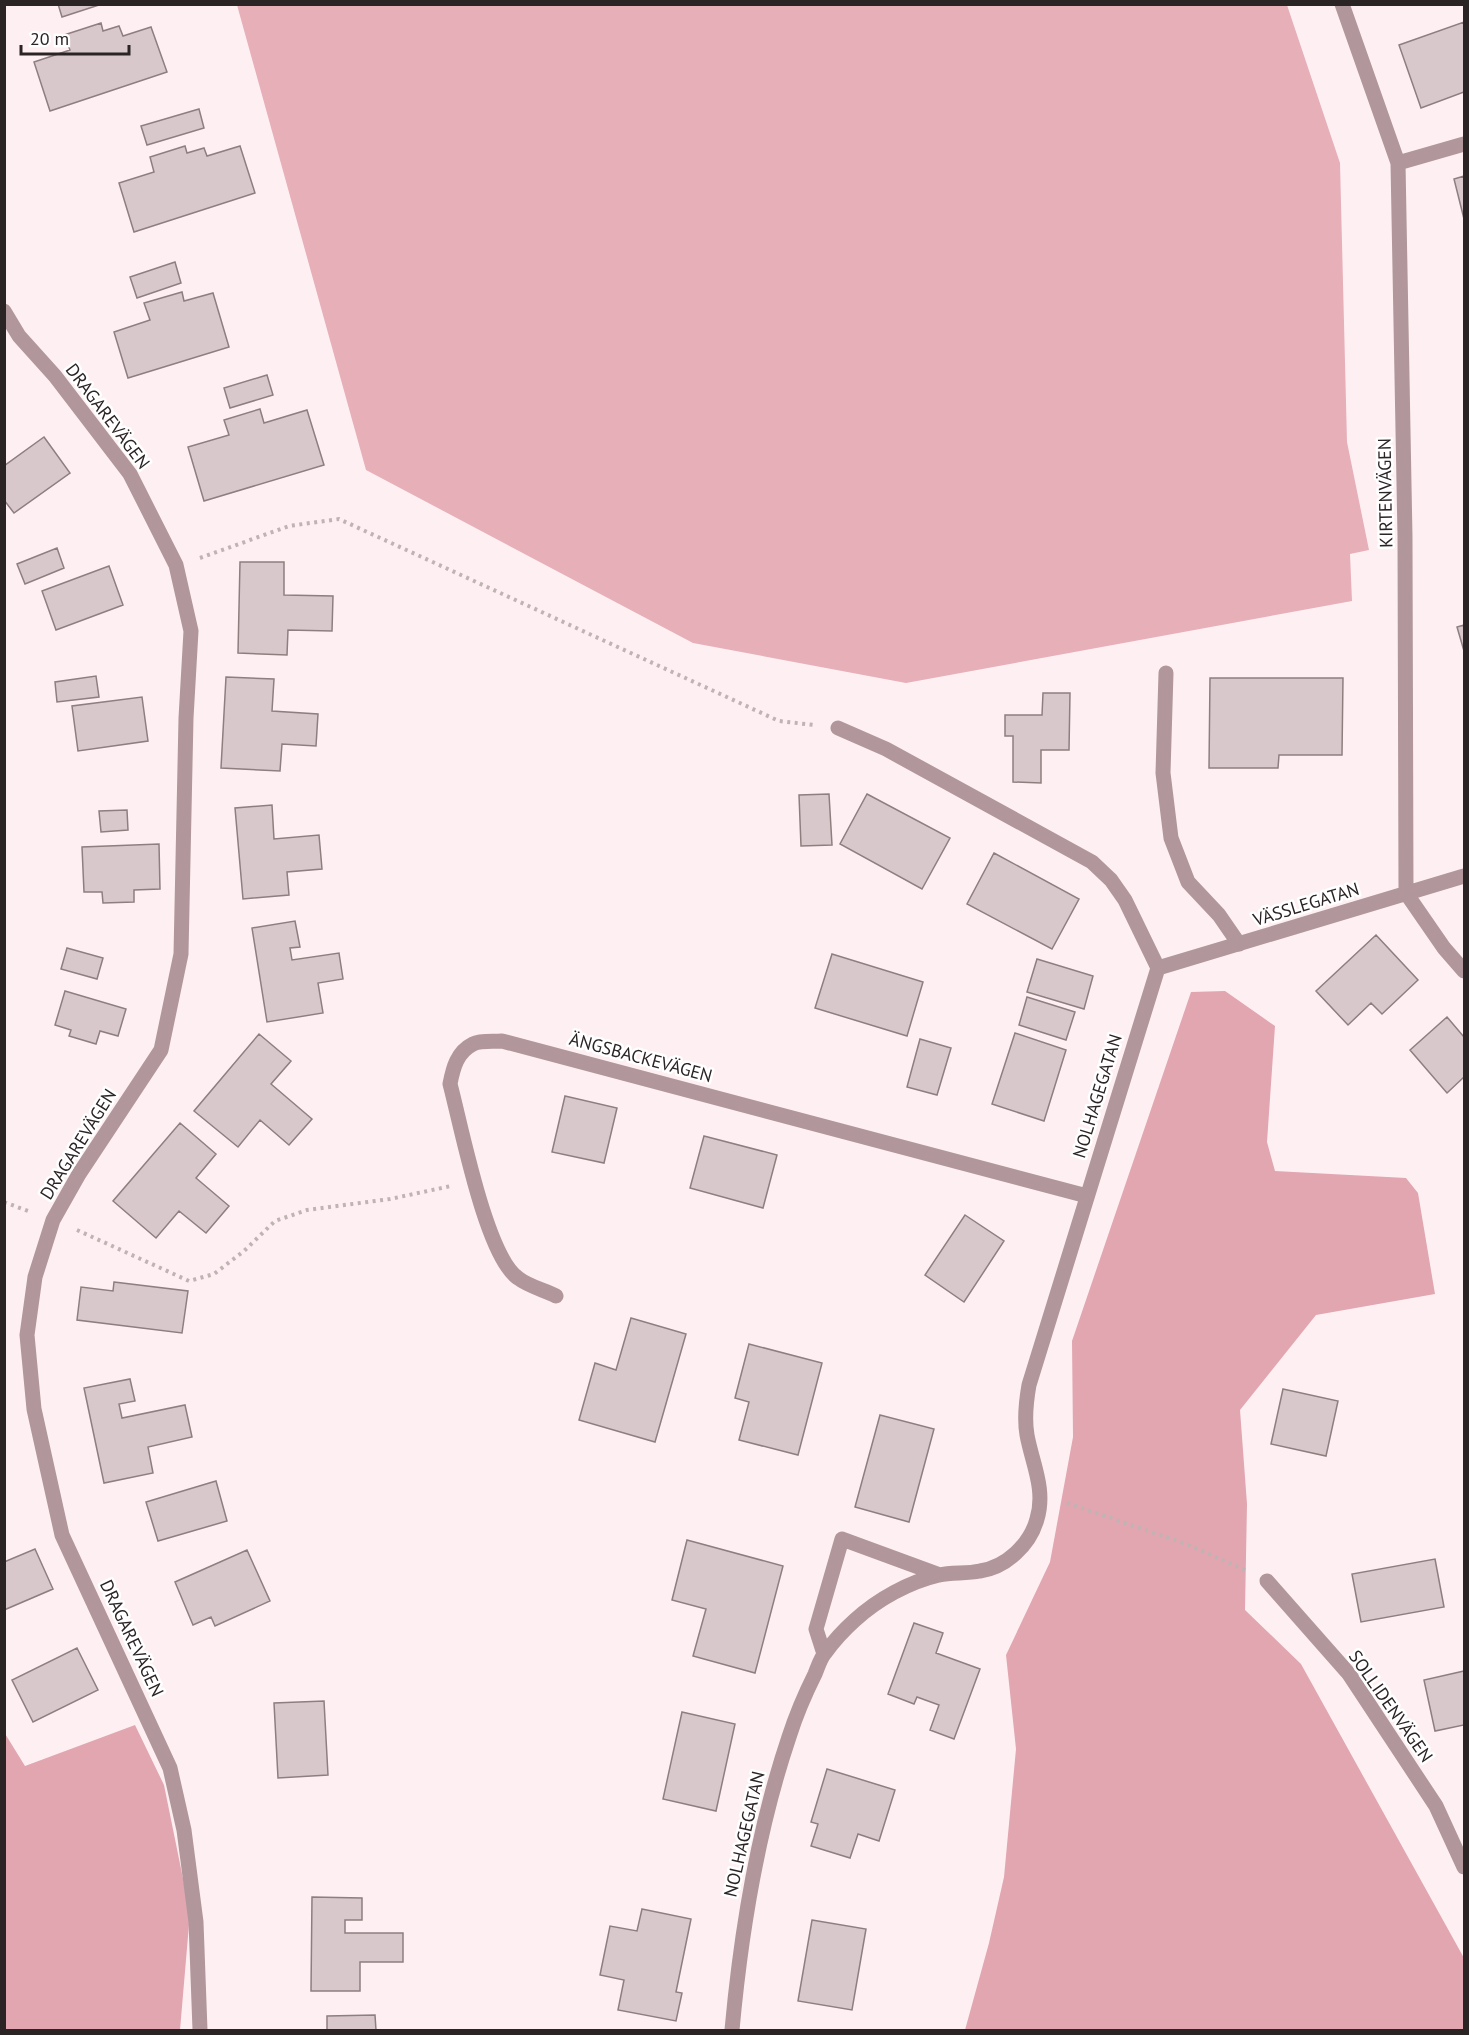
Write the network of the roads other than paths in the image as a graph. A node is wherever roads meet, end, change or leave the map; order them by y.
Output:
1 (1342, 4) edge
2 (1464, 144) edge
3 (1398, 163) junction
4 (4, 311) edge
5 (1166, 672) dead end
6 (838, 728) road end
7 (1464, 876) edge
8 (1406, 893) junction
9 (1239, 944) junction
10 (1158, 968) junction
11 (1464, 971) edge
12 (1087, 1196) junction
13 (556, 1296) dead end
14 (940, 1575) junction
15 (1267, 1581) road end
16 (824, 1654) junction
17 (1464, 1867) edge
18 (200, 2031) edge
19 (732, 2031) edge

1 - 3 street, KIRTENVÄGEN
2 - 3 street
3 - 8 street, KIRTENVÄGEN
4 - 18 street, DRAGAREVÄGEN
5 - 9 street
6 - 10 street
7 - 8 street, VÄSSLEGATAN
8 - 9 street, VÄSSLEGATAN
8 - 11 street
9 - 10 street, VÄSSLEGATAN
10 - 12 street, NOLHAGEGATAN
12 - 13 street, ÄNGSBACKEVÄGEN
12 - 14 street, NOLHAGEGATAN
14 - 16 street, NOLHAGEGATAN
14 - 16 street, NOLHAGEGATAN
15 - 17 street, SOLLIDENVÄGEN
16 - 19 street, NOLHAGEGATAN

